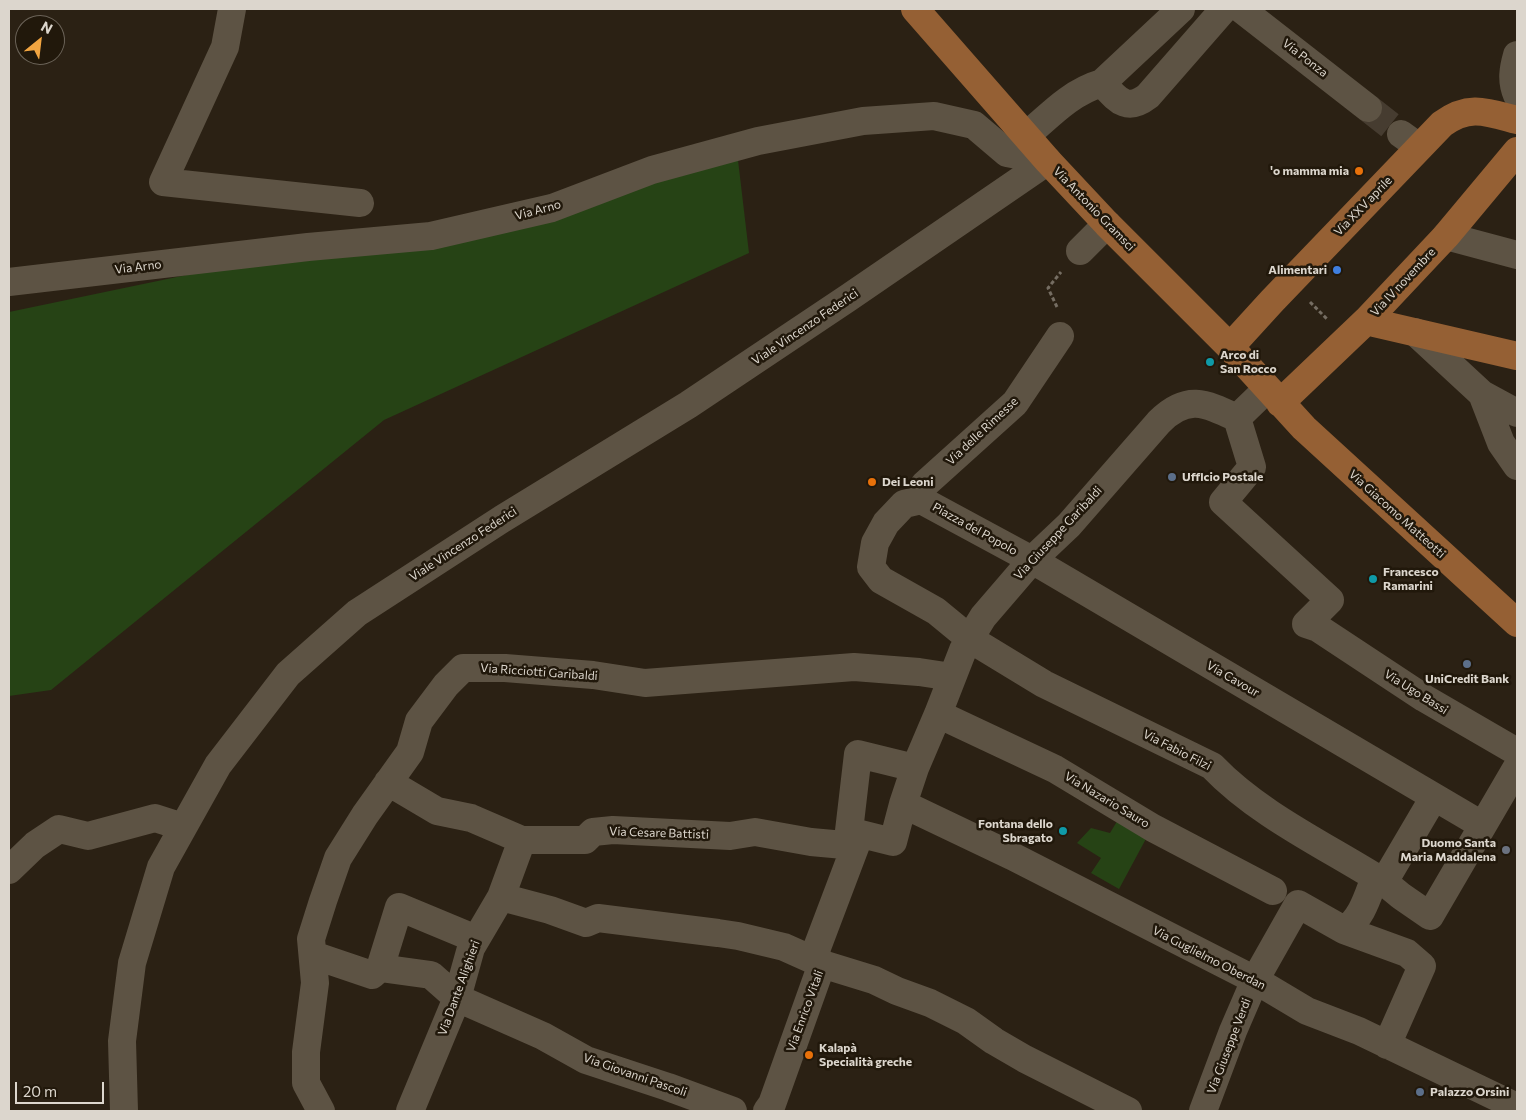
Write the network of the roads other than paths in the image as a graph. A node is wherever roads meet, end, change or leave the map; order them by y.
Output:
1 (232, 9) edge
2 (915, 9) edge
3 (1181, 9) edge
4 (1240, 10) edge
5 (1517, 55) edge
6 (1102, 83) junction
7 (1517, 95) edge
8 (1368, 108) tunnel mouth
9 (1517, 120) edge
10 (1026, 136) junction
11 (1517, 152) edge
12 (1048, 161) junction
13 (360, 203) dead end
14 (1107, 224) junction
15 (1446, 236) junction
16 (1080, 251) road end
17 (1517, 255) edge
18 (9, 282) edge
19 (1357, 331) junction
20 (1415, 332) junction
21 (1060, 336) road end
22 (1230, 348) junction
23 (1517, 356) edge
24 (1482, 394) junction
25 (1273, 396) junction
26 (1517, 412) edge
27 (1237, 418) junction
28 (1517, 466) edge
29 (921, 500) junction
30 (1032, 560) junction
31 (1517, 623) edge
32 (970, 639) junction
33 (952, 677) junction
34 (938, 714) junction
35 (1517, 752) edge
36 (1517, 767) edge
37 (915, 768) junction
38 (388, 782) junction
39 (1434, 797) junction
40 (902, 804) junction
41 (1482, 825) junction
42 (183, 827) junction
43 (522, 840) junction
44 (857, 840) junction
45 (9, 870) edge
46 (502, 897) junction
47 (1289, 899) junction
48 (1344, 930) junction
49 (476, 939) junction
50 (313, 955) junction
51 (822, 964) junction
52 (380, 968) junction
53 (1255, 980) junction
54 (457, 998) junction
55 (1387, 1045) junction
56 (1517, 1107) edge
57 (769, 1108) edge
58 (124, 1111) edge
59 (322, 1111) edge
60 (410, 1111) edge
61 (734, 1111) edge
62 (1128, 1111) edge
63 (1203, 1111) edge

1 - 13 street
2 - 10 main road, Via Antonio Gramsci
3 - 6 street
4 - 6 street
4 - 8 street, Via Ponza
5 - 7 street
6 - 10 street
9 - 22 main road, Via XXV aprile
10 - 12 main road, Via Antonio Gramsci
11 - 15 main road, Via IV novembre
12 - 14 main road, Via Antonio Gramsci
12 - 18 street, Via Arno
12 - 42 street, Viale Vincenzo Federici
14 - 16 street
14 - 22 main road, Via Antonio Gramsci
15 - 17 street
15 - 19 main road, Via IV novembre
19 - 20 main road
19 - 25 main road, Via IV novembre
20 - 23 main road
20 - 24 street
21 - 29 street, Via delle Rimesse
22 - 25 main road, Via Antonio Gramsci
24 - 26 street
24 - 28 street
25 - 27 street
25 - 31 main road, Via Giacomo Matteotti
27 - 30 street, Via Giuseppe Garibaldi
27 - 35 street, Via Ugo Bassi
29 - 30 street, Piazza del Popolo
29 - 32 street, Piazza del Popolo
30 - 32 street, Via Giuseppe Garibaldi
30 - 39 street, Via Cavour
32 - 33 street, Via Giuseppe Garibaldi
32 - 48 street, Via Fabio Filzi
33 - 34 street, Via Giuseppe Garibaldi
33 - 38 street, Via Ricciotti Garibaldi
34 - 37 street, Via Giuseppe Garibaldi
34 - 47 street, Via Nazario Sauro
36 - 41 street
37 - 40 street, Via Giuseppe Garibaldi
37 - 44 street
38 - 43 street, Via Cesare Battisti
38 - 50 street, Via Ricciotti Garibaldi
39 - 41 street, Via Cavour
39 - 41 street
40 - 44 street, Via Cesare Battisti
40 - 53 street, Via Guglielmo Oberdan
42 - 45 street
42 - 58 street, Viale Vincenzo Federici
43 - 44 street, Via Cesare Battisti
43 - 46 street, Via Dante Alighieri
44 - 51 street, Via Enrico Vitali
46 - 49 street, Via Dante Alighieri
46 - 51 street
47 - 48 street, Via Nazario Sauro
47 - 53 street, Via Giuseppe Verdi
48 - 55 street, Via Nazario Sauro
49 - 52 street
49 - 54 street, Via Dante Alighieri
50 - 52 street, Via Giovanni Pascoli
50 - 59 street, Via Ricciotti Garibaldi
51 - 57 street, Via Enrico Vitali
51 - 62 street
52 - 54 street, Via Giovanni Pascoli
53 - 55 street, Via Guglielmo Oberdan
53 - 63 street, Via Giuseppe Verdi
54 - 60 street, Via Dante Alighieri
54 - 61 street, Via Giovanni Pascoli
55 - 56 street, Via Guglielmo Oberdan

